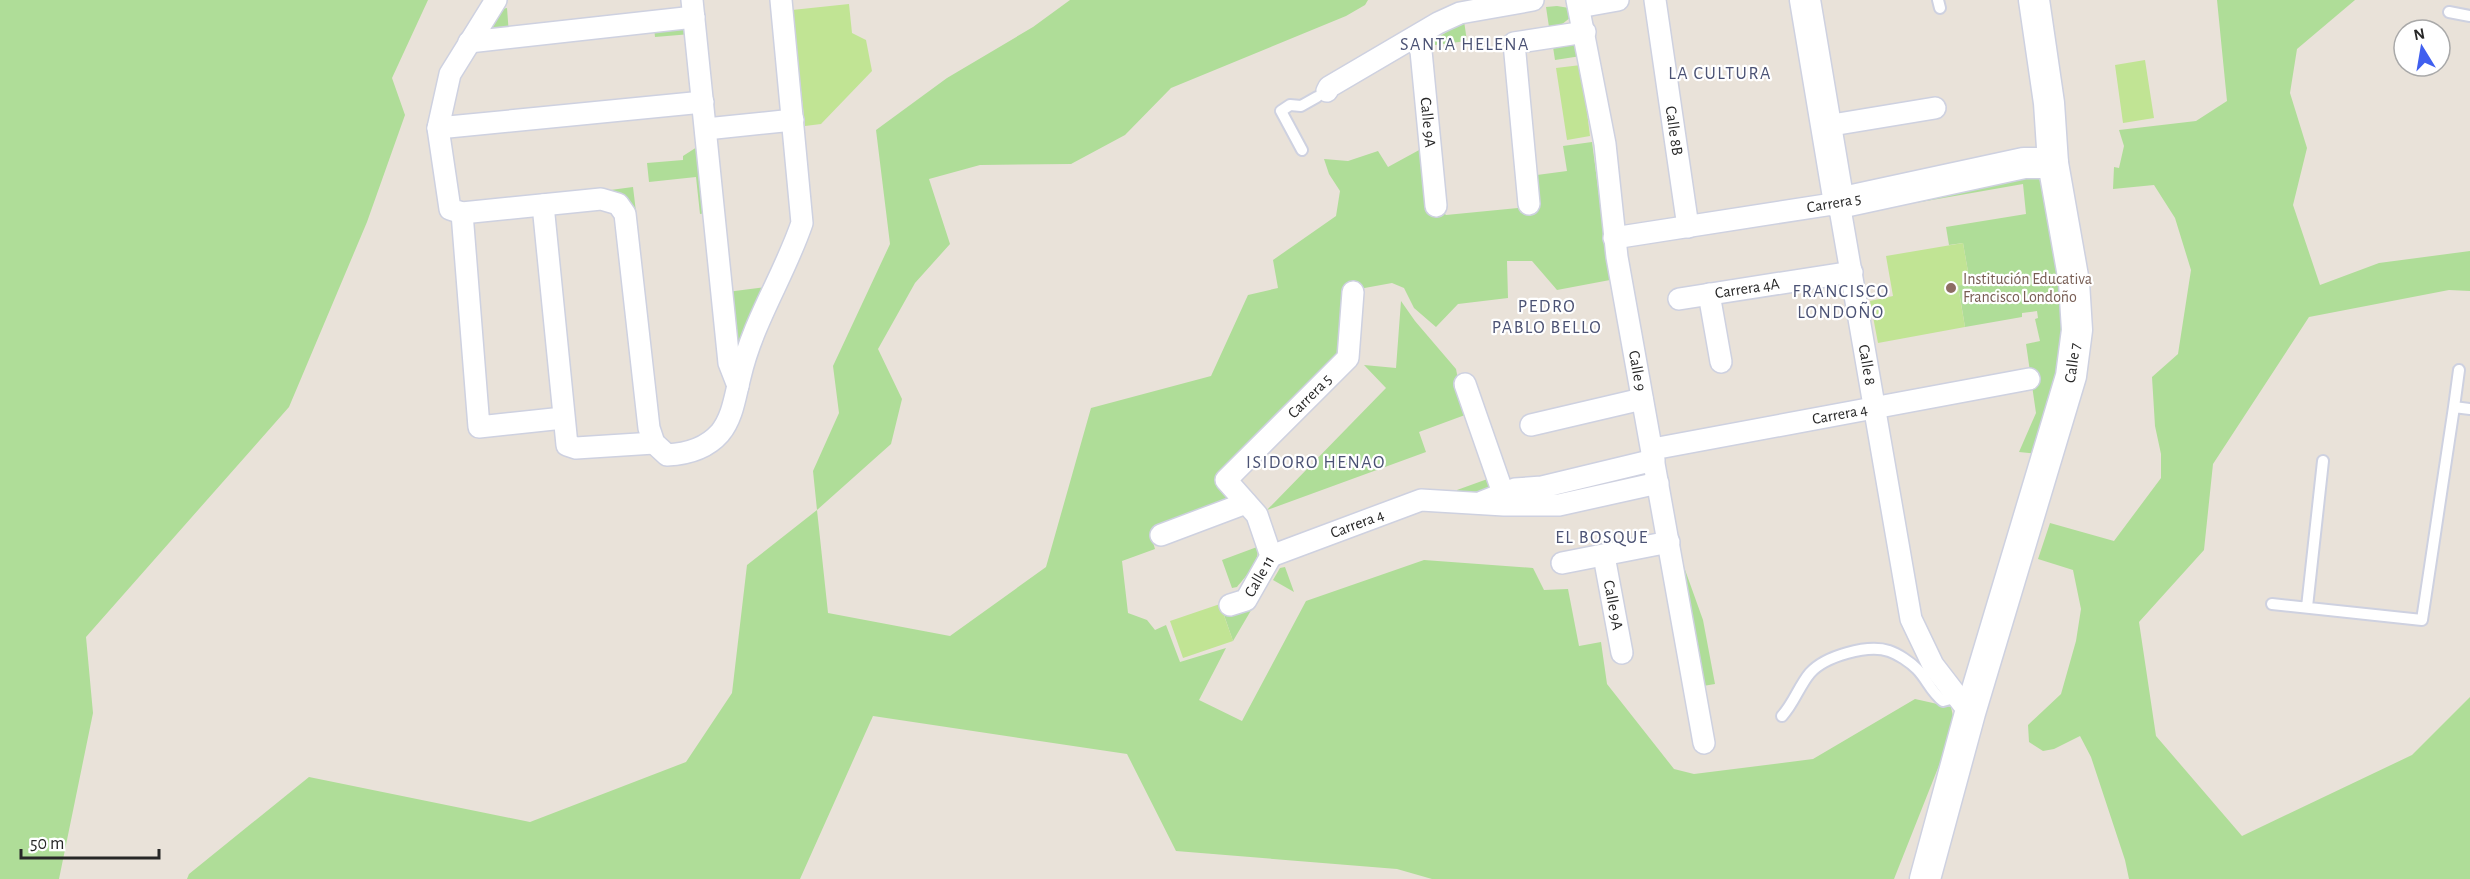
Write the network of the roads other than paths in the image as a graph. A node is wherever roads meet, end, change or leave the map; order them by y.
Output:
1 (496, 0) edge
2 (781, 0) edge
3 (1533, 0) edge
4 (1618, 0) edge
5 (1655, 0) edge
6 (1805, 0) edge
7 (2034, 0) edge
8 (1578, 4) edge
9 (693, 9) edge
10 (2449, 12) dead end
11 (2470, 16) edge
12 (1585, 32) junction
13 (1415, 38) junction
14 (469, 42) junction
15 (1322, 94) joint
16 (703, 102) junction
17 (1935, 108) dead end
18 (793, 120) junction
19 (1826, 126) junction
20 (438, 128) junction
21 (706, 129) junction
22 (1302, 150) dead end
23 (2053, 163) junction
24 (1839, 203) junction
25 (1530, 204) dead end
26 (543, 205) junction
27 (1436, 207) dead end
28 (462, 213) junction
29 (1688, 226) junction
30 (1614, 238) junction
31 (1852, 272) junction
32 (1353, 292) dead end
33 (1709, 294) junction
34 (1679, 299) dead end
35 (1721, 362) dead end
36 (2459, 370) dead end
37 (2029, 379) dead end
38 (1465, 384) dead end
39 (738, 386) junction
40 (1642, 399) junction
41 (2454, 407) junction
42 (1876, 409) junction
43 (2470, 409) edge
44 (563, 418) junction
45 (1532, 425) dead end
46 (654, 443) junction
47 (1654, 454) junction
48 (2323, 461) dead end
49 (1226, 480) joint
50 (1658, 483) junction
51 (1503, 493) junction
52 (1246, 502) junction
53 (1478, 503) junction
54 (1161, 535) dead end
55 (1670, 542) junction
56 (1271, 556) junction
57 (1604, 556) junction
58 (1562, 562) dead end
59 (2272, 604) dead end
60 (1230, 605) dead end
61 (2307, 607) junction
62 (1622, 653) dead end
63 (1965, 710) junction
64 (1782, 716) dead end
65 (1704, 743) dead end
66 (1925, 879) edge

1 - 14 street
2 - 18 street
3 - 13 street
4 - 8 street
5 - 29 street, Calle 8B
6 - 19 main road, Calle 8
7 - 23 main road, Calle 7
8 - 12 street, Calle 9
9 - 14 street
9 - 16 street
10 - 11 lane
12 - 25 street
12 - 30 street, Calle 9
13 - 15 street
13 - 27 street, Calle 9A
14 - 20 street
15 - 22 lane
16 - 20 street
16 - 21 street
17 - 19 street
18 - 21 street
18 - 39 street
19 - 24 main road, Calle 8
20 - 28 street
21 - 39 street
23 - 24 main road, Carrera 5
23 - 63 main road, Calle 7
24 - 29 street, Carrera 5
24 - 31 street, Calle 8
26 - 28 street
26 - 44 street
26 - 46 street
28 - 44 street
29 - 30 street, Carrera 5
30 - 40 street, Calle 9
31 - 33 street, Carrera 4A
31 - 42 street, Calle 8
32 - 49 street, Carrera 5
33 - 34 street, Carrera 4A
33 - 35 street
36 - 41 lane
37 - 42 street, Carrera 4
38 - 51 street
39 - 46 street
40 - 45 street
40 - 47 street, Calle 9
41 - 43 lane
41 - 61 lane
42 - 47 street, Carrera 4
42 - 63 street, Calle 8
44 - 46 street
47 - 50 street, Calle 9
47 - 51 street, Carrera 4
48 - 61 lane
49 - 52 street, Calle 11
50 - 53 street, Carrera 4
50 - 55 street, Calle 9
51 - 53 street, Carrera 4
52 - 54 street
52 - 56 street, Calle 11
53 - 56 street, Carrera 4
55 - 57 street
55 - 65 street, Calle 9
56 - 60 street, Calle 11
57 - 58 street
57 - 62 street, Calle 9A
59 - 61 lane
63 - 64 lane
63 - 66 main road, Calle 7

